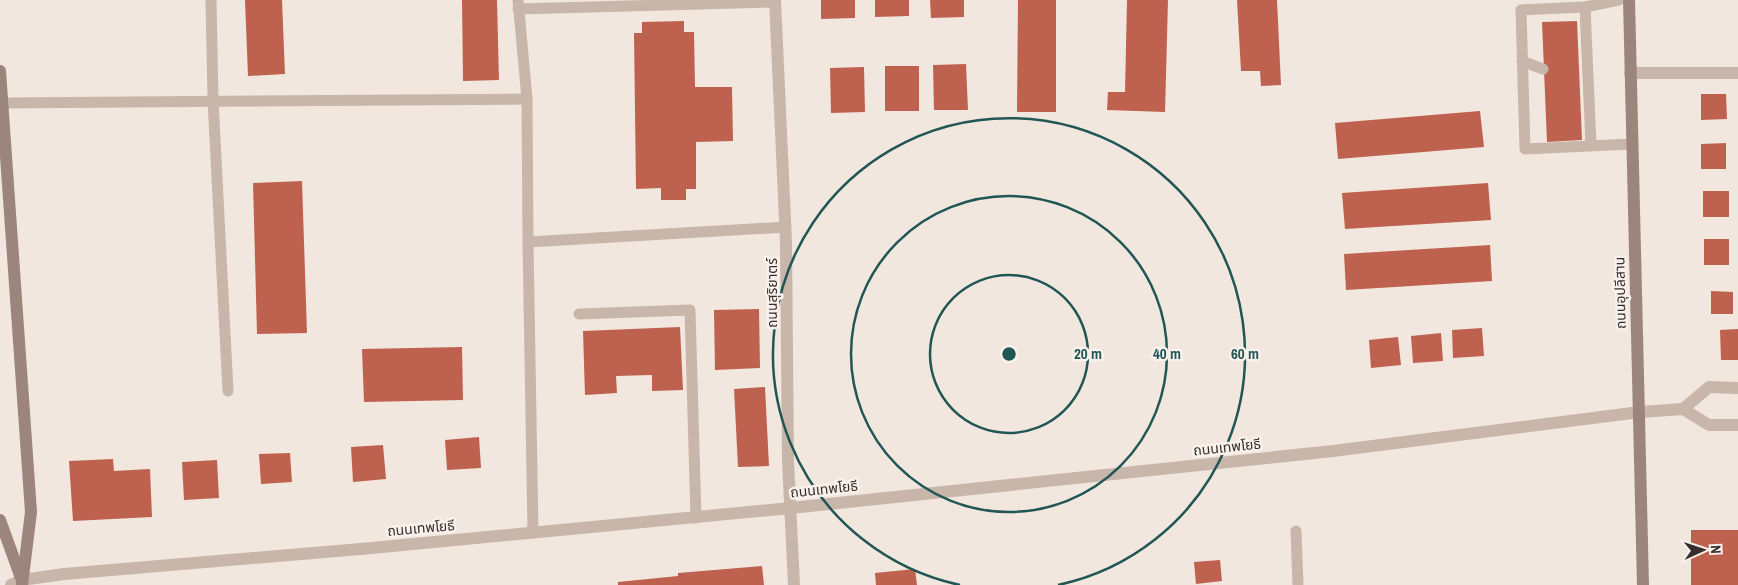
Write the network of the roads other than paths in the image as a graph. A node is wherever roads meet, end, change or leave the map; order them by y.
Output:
1 (211, 0) edge
2 (1513, 0) edge
3 (1618, 0) edge
4 (1629, 0) edge
5 (775, 1) edge
6 (1561, 4) edge
7 (518, 5) edge
8 (1585, 7) junction
9 (1521, 10) junction
10 (1522, 61) junction
11 (1543, 69) dead end
12 (0, 71) edge
13 (1630, 73) junction
14 (1738, 73) edge
15 (527, 99) junction
16 (213, 100) junction
17 (1, 103) edge
18 (1632, 144) junction
19 (1591, 145) junction
20 (786, 227) junction
21 (528, 242) junction
22 (579, 314) dead end
23 (1738, 388) edge
24 (228, 391) dead end
25 (1683, 409) junction
26 (1640, 412) junction
27 (1738, 425) edge
28 (791, 508) junction
29 (696, 518) junction
30 (0, 520) edge
31 (1296, 531) dead end
32 (533, 533) junction
33 (18, 583) edge
34 (794, 585) edge
35 (1298, 585) edge
36 (1643, 585) edge

1 - 16 lane
2 - 9 lane
3 - 8 lane
4 - 13 main road, ถนนอุปลีสาน
5 - 7 lane
5 - 20 street, ถนนสุริยาตร์
6 - 8 lane
6 - 9 lane
7 - 15 lane
8 - 19 lane
9 - 10 lane
10 - 11 lane
10 - 19 lane
12 - 17 main road
13 - 14 street
13 - 18 main road, ถนนอุปลีสาน
15 - 16 lane
15 - 21 lane
16 - 17 lane
16 - 24 lane
17 - 33 main road
18 - 19 lane
18 - 26 main road, ถนนอุปลีสาน
20 - 21 lane
20 - 28 street, ถนนสุริยาตร์
21 - 32 lane
22 - 29 lane
23 - 25 street
25 - 26 street, ถนนเทพโยธี
25 - 27 street
26 - 28 street, ถนนเทพโยธี
26 - 36 main road, ถนนอุปลีสาน
28 - 29 street, ถนนเทพโยธี
28 - 34 street, ถนนสุริยาตร์
29 - 32 street, ถนนเทพโยธี
30 - 33 main road
31 - 35 lane
32 - 33 street, ถนนเทพโยธี

